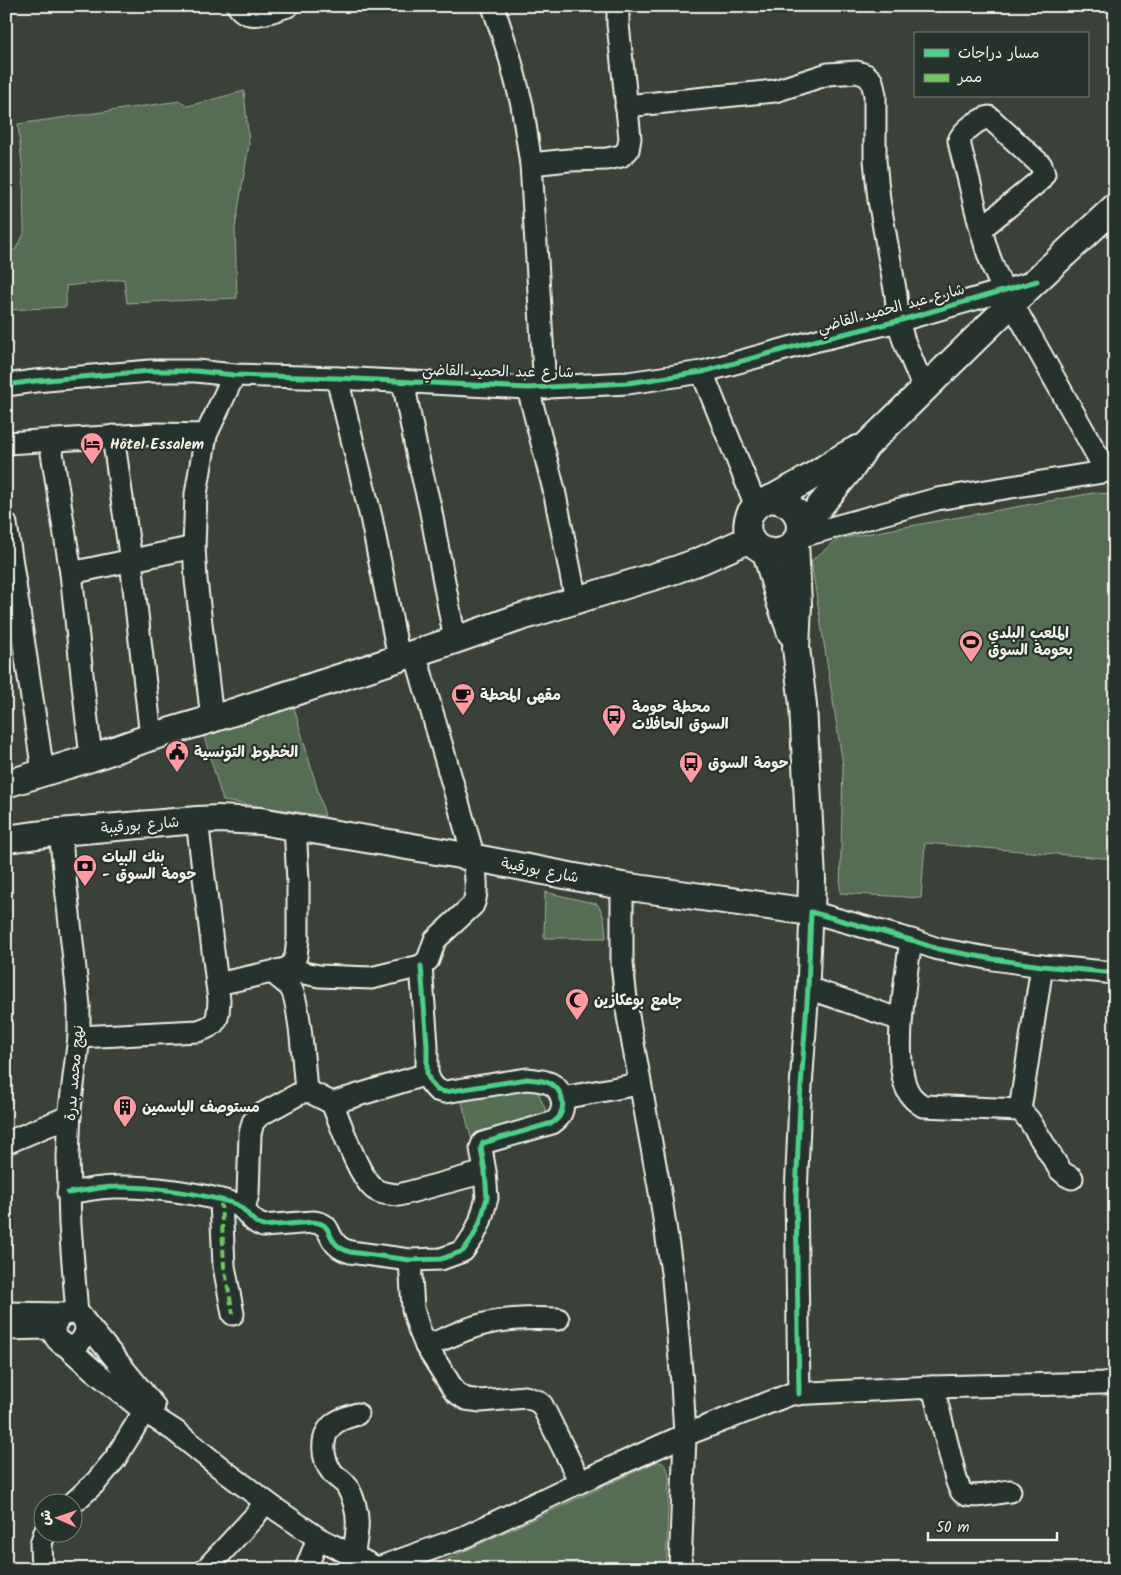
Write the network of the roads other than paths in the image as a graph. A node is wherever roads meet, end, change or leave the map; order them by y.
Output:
1 (238, 6) edge
2 (288, 6) edge
3 (492, 6) edge
4 (618, 6) edge
5 (626, 106) junction
6 (531, 164) junction
7 (1115, 207) edge
8 (981, 229) junction
9 (1008, 297) junction
10 (898, 321) junction
11 (702, 372) junction
12 (234, 375) junction
13 (337, 378) junction
14 (403, 381) junction
15 (6, 385) edge
16 (536, 388) junction
17 (924, 389) junction
18 (206, 435) junction
19 (113, 436) junction
20 (50, 440) junction
21 (6, 443) edge
22 (866, 446) junction
23 (1110, 470) edge
24 (764, 502) junction
25 (6, 524) edge
26 (798, 536) junction
27 (758, 545) junction
28 (194, 547) junction
29 (131, 561) junction
30 (71, 573) junction
31 (576, 600) junction
32 (455, 640) junction
33 (796, 648) junction
34 (407, 656) junction
35 (212, 719) junction
36 (151, 737) junction
37 (91, 758) junction
38 (43, 772) junction
39 (6, 784) edge
40 (197, 820) junction
41 (295, 827) junction
42 (60, 832) junction
43 (6, 839) edge
44 (474, 858) junction
45 (622, 886) junction
46 (811, 912) junction
47 (911, 940) junction
48 (421, 966) junction
49 (1042, 966) junction
50 (281, 970) junction
51 (1115, 973) edge
52 (217, 984) junction
53 (808, 988) junction
54 (902, 1020) junction
55 (79, 1037) junction
56 (427, 1074) junction
57 (639, 1084) junction
58 (306, 1090) junction
59 (562, 1098) junction
60 (332, 1103) junction
61 (1020, 1110) junction
62 (70, 1116) junction
63 (6, 1143) edge
64 (485, 1172) junction
65 (1072, 1178) dead end
66 (68, 1193) junction
67 (221, 1201) junction
68 (244, 1208) junction
69 (410, 1260) junction
70 (12, 1309) edge
71 (234, 1314) dead end
72 (558, 1319) dead end
73 (64, 1328) junction
74 (6, 1330) edge
75 (426, 1346) junction
76 (1115, 1382) edge
77 (933, 1387) junction
78 (798, 1394) junction
79 (147, 1407) junction
80 (357, 1414) dead end
81 (685, 1435) junction
82 (580, 1482) junction
83 (1010, 1491) dead end
84 (82, 1495) edge
85 (265, 1502) junction
86 (318, 1538) junction
87 (42, 1542) edge
88 (353, 1556) junction
89 (42, 1569) edge
90 (206, 1569) edge
91 (306, 1569) edge
92 (378, 1569) edge
93 (680, 1569) edge

1 - 2 street
3 - 6 street
4 - 5 street
5 - 6 street
5 - 10 street
6 - 16 street
7 - 9 main road
8 - 8 street
8 - 9 street
9 - 10 street, شارع عبد الحميد القاضي
9 - 17 main road
9 - 23 street
10 - 11 street, شارع عبد الحميد القاضي
10 - 17 street
11 - 16 street, شارع عبد الحميد القاضي
11 - 24 street
12 - 13 street, شارع عبد الحميد القاضي
12 - 15 street, شارع عبد الحميد القاضي
12 - 18 street
13 - 14 street, شارع عبد الحميد القاضي
13 - 34 street
14 - 16 street, شارع عبد الحميد القاضي
14 - 32 street
16 - 31 street
17 - 22 main road
18 - 19 street
18 - 28 street
19 - 20 street
19 - 29 street
20 - 21 street
20 - 30 street
22 - 24 main road
22 - 26 main road
23 - 26 street
24 - 26 main road
24 - 27 main road
25 - 38 street
26 - 27 main road
26 - 33 main road
27 - 31 main road
27 - 33 main road
28 - 29 street
28 - 35 street
29 - 30 street
29 - 36 street
30 - 37 street
31 - 32 main road
32 - 34 main road
33 - 46 main road
34 - 35 main road
34 - 44 street
35 - 36 main road
36 - 37 main road
37 - 38 main road
38 - 39 main road
40 - 41 main road, شارع بورقيبة
40 - 42 main road, شارع بورقيبة
40 - 52 street
41 - 44 main road, شارع بورقيبة
41 - 50 street
42 - 43 main road, شارع بورقيبة
42 - 55 street, نهج محمد بدرة
44 - 45 main road, شارع بورقيبة
44 - 48 street
45 - 46 main road, شارع بورقيبة
45 - 57 street
46 - 47 street
46 - 53 street
47 - 49 street
47 - 54 street
48 - 50 street
48 - 56 street
49 - 51 street
49 - 61 street
50 - 52 street
50 - 58 street
52 - 55 street
53 - 54 street
53 - 78 street
54 - 61 street
55 - 62 street, نهج محمد بدرة
56 - 59 street
56 - 60 street
57 - 59 street
57 - 81 street
58 - 60 street
58 - 68 street
59 - 64 street
60 - 64 street
61 - 65 street
62 - 63 street
62 - 66 street, نهج محمد بدرة
64 - 69 street
66 - 67 street
66 - 73 street, نهج محمد بدرة
67 - 68 street
67 - 71 street
68 - 69 street
69 - 75 street
70 - 73 street
72 - 75 street
73 - 74 street
73 - 79 street
73 - 79 street
75 - 82 street
76 - 77 street
77 - 78 street
77 - 83 street
78 - 81 street
79 - 84 street
79 - 85 street
80 - 88 street
81 - 82 street
81 - 93 street
82 - 92 street
85 - 86 street
85 - 90 street
86 - 88 street
86 - 91 street
87 - 89 street
88 - 92 street

